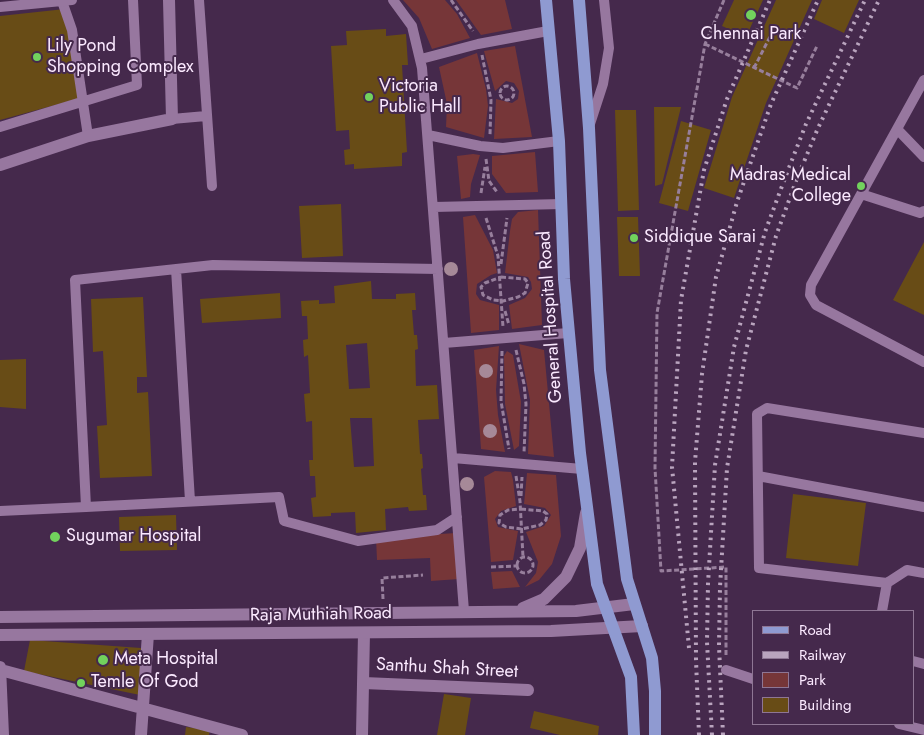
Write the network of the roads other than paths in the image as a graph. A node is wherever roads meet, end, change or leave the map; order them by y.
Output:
1 (65, 0) edge
2 (132, 0) edge
3 (169, 0) edge
4 (199, 0) edge
5 (393, 0) edge
6 (546, 0) edge
7 (579, 0) edge
8 (604, 0) edge
9 (0, 7) edge
10 (548, 31) junction
11 (420, 59) junction
12 (924, 80) edge
13 (81, 102) junction
14 (206, 116) junction
15 (172, 119) junction
16 (0, 127) edge
17 (588, 128) junction
18 (897, 129) junction
19 (428, 135) junction
20 (88, 136) junction
21 (559, 141) junction
22 (924, 157) edge
23 (0, 164) edge
24 (212, 186) dead end
25 (861, 194) junction
26 (562, 204) junction
27 (434, 207) junction
28 (924, 210) edge
29 (176, 269) junction
30 (438, 269) junction
31 (568, 332) junction
32 (444, 343) junction
33 (924, 362) edge
34 (924, 433) edge
35 (453, 458) junction
36 (582, 470) junction
37 (758, 476) junction
38 (190, 501) junction
39 (86, 507) junction
40 (587, 507) junction
41 (924, 508) edge
42 (0, 511) edge
43 (457, 517) junction
44 (924, 572) edge
45 (887, 583) junction
46 (634, 604) junction
47 (605, 607) junction
48 (882, 610) edge
49 (505, 611) junction
50 (464, 612) junction
51 (0, 617) edge
52 (642, 626) junction
53 (613, 628) junction
54 (364, 633) junction
55 (148, 634) junction
56 (0, 635) edge
57 (0, 668) edge
58 (726, 670) road end
59 (752, 679) edge
60 (364, 683) junction
61 (528, 690) dead end
62 (144, 708) junction
63 (903, 725) edge
64 (924, 730) edge
65 (3, 735) edge
66 (141, 735) edge
67 (242, 735) edge
68 (362, 735) edge
69 (634, 735) edge
70 (655, 735) edge

1 - 9 lane
1 - 13 lane
2 - 13 lane
3 - 15 main road
4 - 14 lane
5 - 11 lane
6 - 10 main road, General Hospital Road
7 - 17 main road
8 - 17 lane
10 - 11 lane
10 - 21 main road, General Hospital Road
11 - 19 lane
12 - 18 lane
13 - 16 lane
13 - 20 lane
14 - 15 lane
14 - 24 lane
15 - 20 main road
17 - 46 main road
18 - 22 lane
18 - 25 lane
19 - 21 lane
19 - 27 lane
20 - 23 main road
21 - 26 main road, General Hospital Road
25 - 28 lane
25 - 33 lane
26 - 27 lane
26 - 31 main road, General Hospital Road
27 - 30 lane
29 - 30 lane
29 - 38 lane
29 - 39 lane
30 - 32 lane
31 - 32 lane
31 - 36 main road, General Hospital Road
32 - 35 lane
34 - 37 lane
35 - 36 lane
35 - 43 lane
36 - 40 main road, General Hospital Road
37 - 41 lane
37 - 45 lane
38 - 39 lane
38 - 43 lane
39 - 42 lane
40 - 47 main road, General Hospital Road
40 - 49 main road
43 - 50 lane
44 - 45 lane
45 - 48 lane
46 - 47 main road, Raja Muthiah Road
46 - 52 main road
47 - 49 main road, Raja Muthiah Road
47 - 53 main road, General Hospital Road
49 - 50 main road, Raja Muthiah Road
50 - 51 main road, Raja Muthiah Road
52 - 53 main road, Raja Muthiah Road
52 - 70 main road
53 - 54 main road, Raja Muthiah Road
53 - 69 main road, General Hospital Road
54 - 55 main road, Raja Muthiah Road
54 - 60 main road
55 - 56 main road, Raja Muthiah Road
55 - 62 main road
57 - 62 main road
57 - 65 main road
58 - 59 lane
60 - 61 main road, Santhu Shah Street
60 - 68 main road
62 - 66 main road
62 - 67 main road
63 - 64 lane

